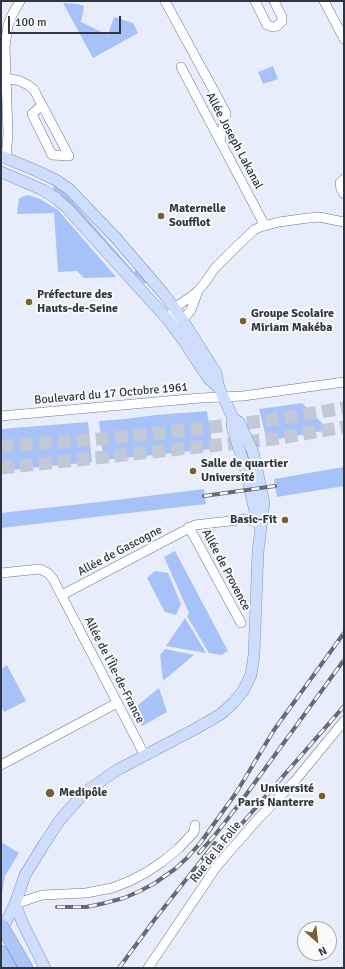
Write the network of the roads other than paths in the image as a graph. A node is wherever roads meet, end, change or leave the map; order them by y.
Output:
1 (20, 1) edge
2 (165, 1) edge
3 (255, 1) edge
4 (274, 1) edge
5 (324, 1) edge
6 (332, 1) edge
7 (330, 13) junction
8 (344, 38) edge
9 (181, 67) dead end
10 (6, 78) junction
11 (42, 105) junction
12 (220, 140) junction
13 (3, 160) edge
14 (22, 165) junction
15 (1, 172) edge
16 (17, 179) junction
17 (344, 179) edge
18 (344, 194) edge
19 (344, 222) edge
20 (265, 226) junction
21 (198, 291) junction
22 (174, 308) junction
23 (182, 320) junction
24 (169, 321) junction
25 (344, 382) edge
26 (222, 393) junction
27 (1, 416) edge
28 (261, 525) junction
29 (189, 527) junction
30 (1, 573) edge
31 (62, 595) junction
32 (241, 623) dead end
33 (117, 703) junction
34 (344, 721) edge
35 (145, 756) junction
36 (1, 765) edge
37 (196, 825) dead end
38 (15, 904) junction
39 (1, 925) edge
40 (5, 936) edge
41 (1, 952) edge
42 (1, 955) edge
43 (26, 966) edge
44 (5, 968) edge
45 (10, 968) edge
46 (46, 968) edge
47 (148, 968) edge

1 - 10 street
2 - 12 street
3 - 4 street
5 - 7 street
6 - 7 street
7 - 8 street
9 - 12 street, Allée Joseph Lakanal
10 - 11 street
10 - 13 street
11 - 11 street
12 - 20 street, Allée Joseph Lakanal
13 - 14 main road
14 - 16 main road
14 - 22 main road
15 - 16 main road
16 - 24 main road
17 - 18 street
19 - 20 street
20 - 21 street
21 - 22 street
21 - 23 street
22 - 23 main road
22 - 24 street
23 - 24 street
23 - 26 main road
24 - 26 main road
25 - 26 street, Boulevard du 17 Octobre 1961
26 - 27 street, Boulevard du 17 Octobre 1961
26 - 28 main road
28 - 29 street, Allée de Gascogne
28 - 35 main road
29 - 31 street, Allée de Gascogne
29 - 32 street, Allée de Provence
30 - 31 street
31 - 33 street, Allée de l'Île-de-France
33 - 35 street, Allée de l'Île-de-France
33 - 36 street
34 - 47 street, Rue de la Folie
35 - 38 main road
37 - 38 street
38 - 40 main road
38 - 46 main road
39 - 40 highway, bridge
40 - 43 highway
41 - 45 highway
42 - 44 highway

